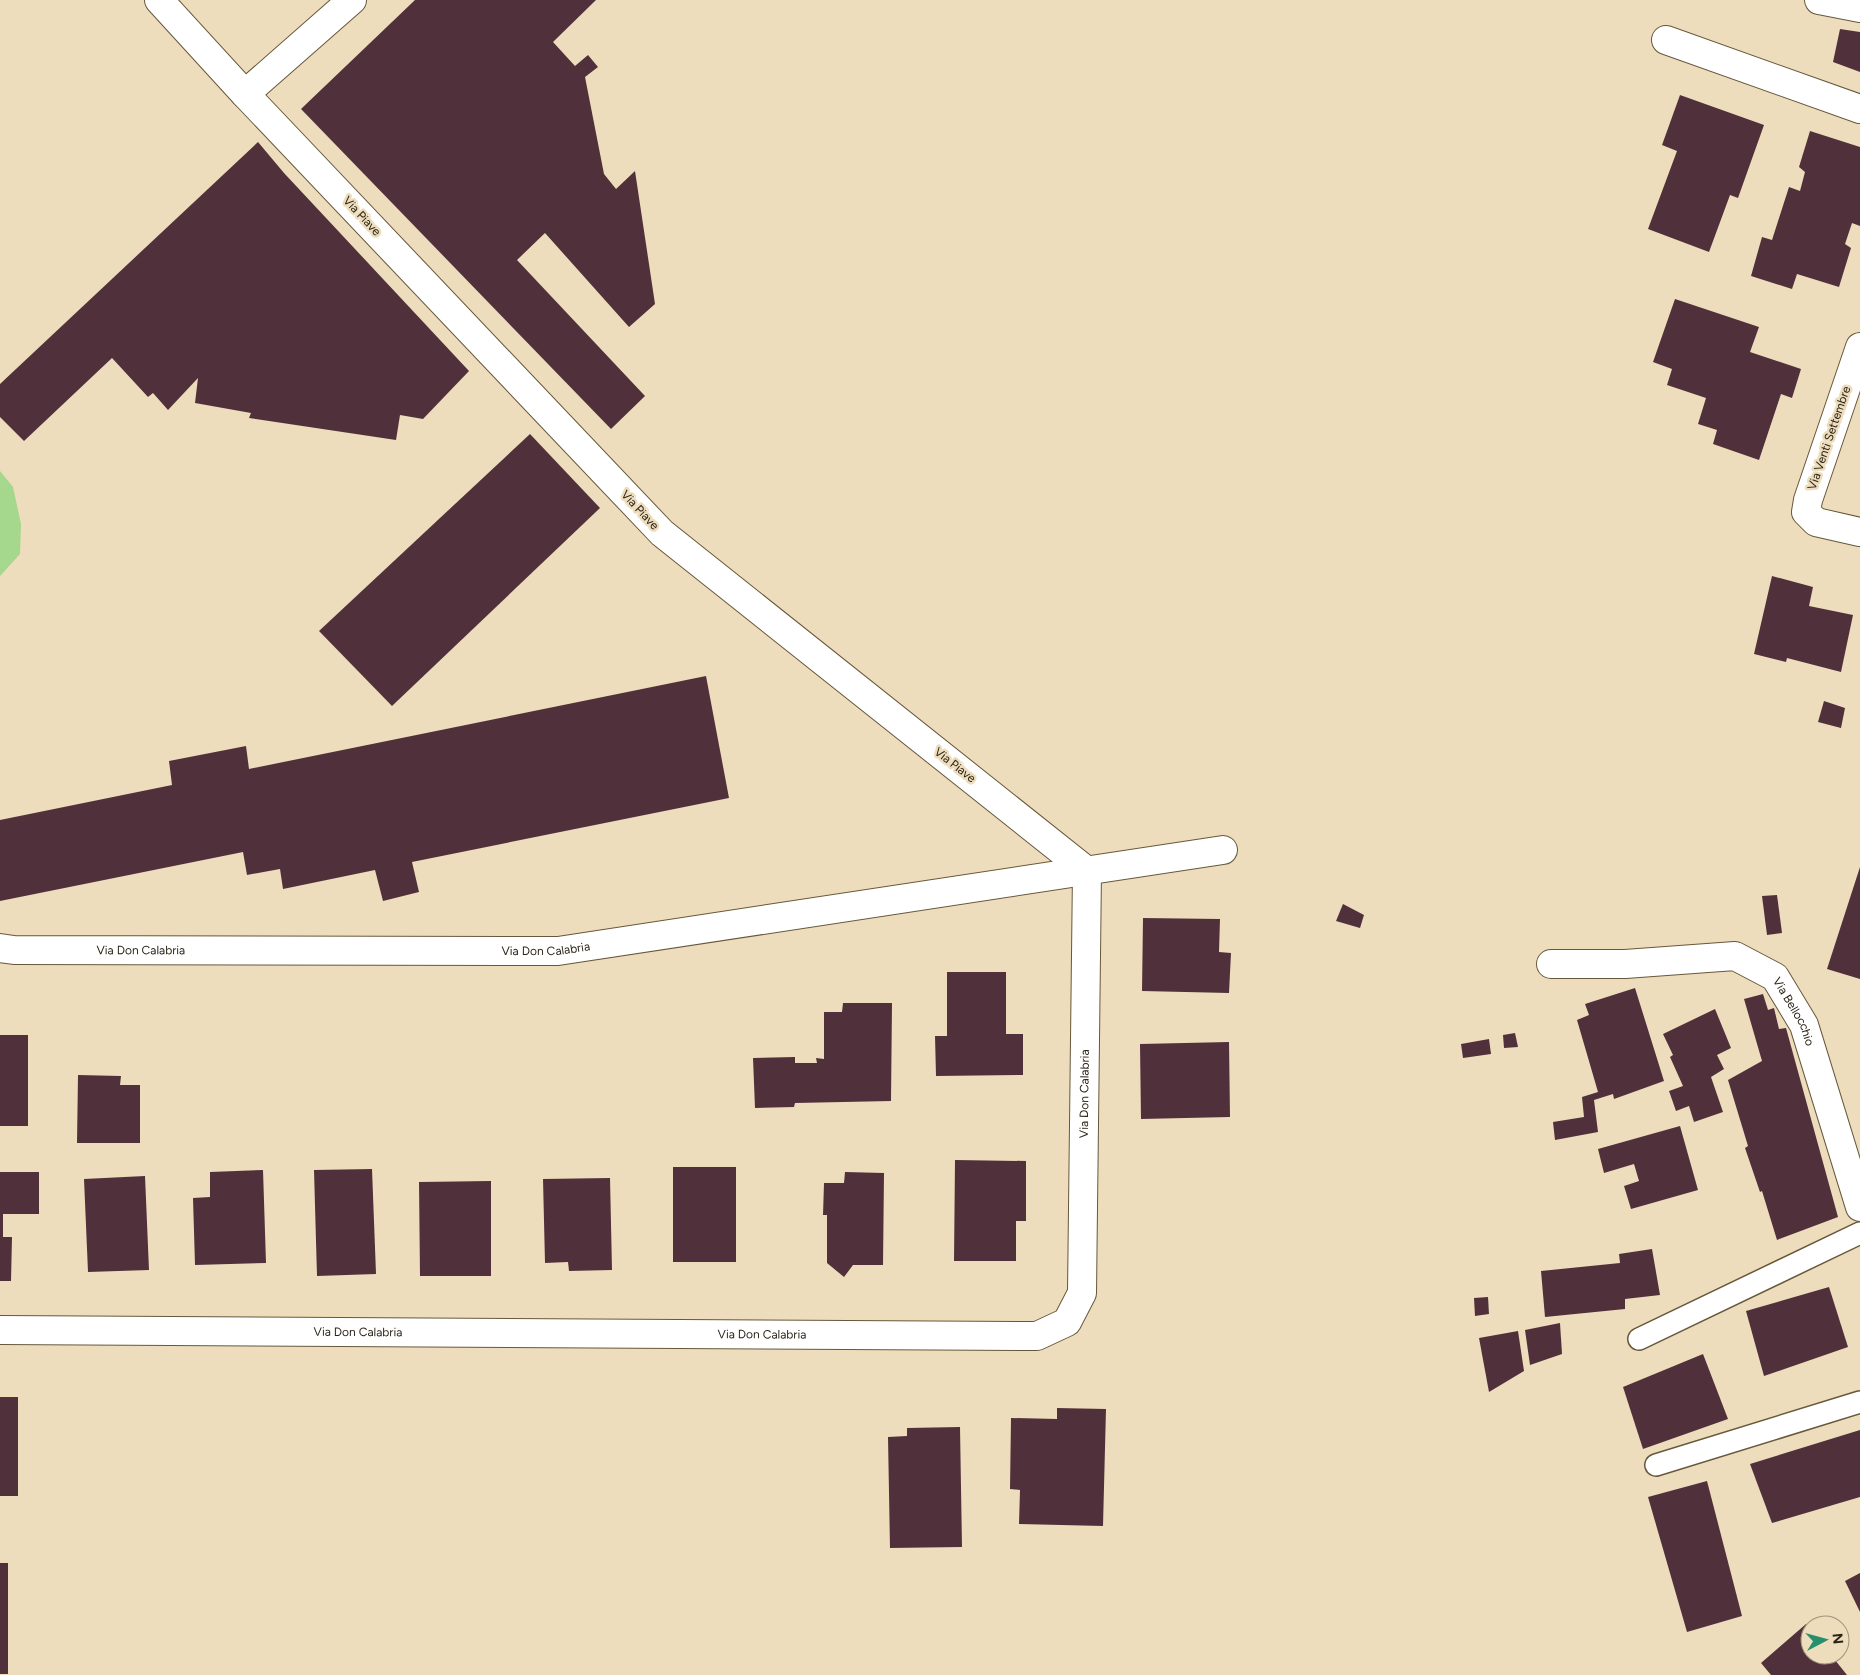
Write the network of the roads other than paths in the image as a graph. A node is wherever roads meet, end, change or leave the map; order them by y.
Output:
1 (159, 0) edge
2 (352, 0) edge
3 (1819, 0) edge
4 (1860, 8) edge
5 (1666, 40) dead end
6 (245, 94) junction
7 (1860, 109) edge
8 (1860, 347) edge
9 (1860, 532) edge
10 (1222, 850) dead end
11 (1087, 871) junction
12 (0, 948) edge
13 (1551, 964) dead end
14 (1860, 1207) edge
15 (1860, 1232) edge
16 (0, 1330) edge
17 (1639, 1339) dead end
18 (1860, 1402) edge
19 (1656, 1464) dead end

1 - 6 street, Via Piave
2 - 6 street
3 - 4 street
5 - 7 street
6 - 11 street, Via Piave
8 - 9 street, Via Venti Settembre
10 - 11 street, Via Don Calabria
11 - 12 street, Via Don Calabria
11 - 16 street, Via Don Calabria
13 - 14 street, Via Bellocchio
15 - 17 lane
18 - 19 lane

